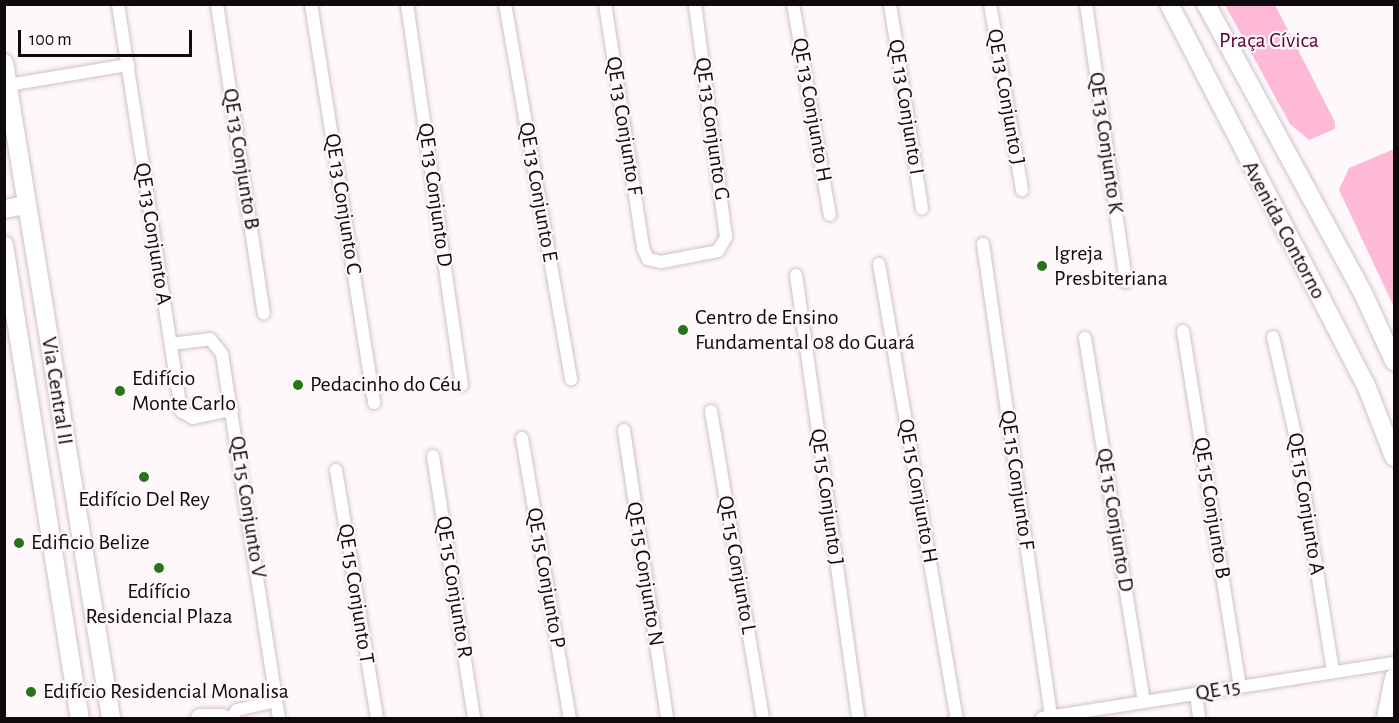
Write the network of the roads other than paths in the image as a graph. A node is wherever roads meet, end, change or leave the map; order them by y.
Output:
1 (118, 4) edge
2 (217, 4) edge
3 (311, 4) edge
4 (407, 4) edge
5 (505, 4) edge
6 (605, 4) edge
7 (695, 4) edge
8 (793, 4) edge
9 (890, 4) edge
10 (990, 4) edge
11 (1086, 4) edge
12 (1169, 4) edge
13 (1206, 4) edge
14 (4, 63) edge
15 (128, 65) junction
16 (8, 85) junction
17 (1022, 190) dead end
18 (27, 205) junction
19 (922, 208) dead end
20 (4, 209) edge
21 (830, 215) dead end
22 (983, 244) dead end
23 (4, 245) edge
24 (718, 250) joint
25 (879, 264) dead end
26 (796, 275) dead end
27 (1126, 282) dead end
28 (264, 313) dead end
29 (1184, 331) dead end
30 (1273, 337) dead end
31 (1085, 338) dead end
32 (171, 344) junction
33 (1395, 361) edge
34 (571, 379) dead end
35 (462, 385) dead end
36 (374, 403) dead end
37 (232, 410) junction
38 (711, 411) dead end
39 (624, 429) dead end
40 (522, 438) dead end
41 (433, 456) dead end
42 (1395, 457) edge
43 (336, 470) dead end
44 (97, 643) junction
45 (70, 648) junction
46 (1395, 663) edge
47 (1333, 672) junction
48 (1395, 678) edge
49 (1240, 686) junction
50 (1196, 693) junction
51 (276, 701) junction
52 (1144, 701) junction
53 (1100, 714) edge
54 (80, 718) edge
55 (111, 718) edge
56 (200, 718) edge
57 (222, 718) edge
58 (231, 718) edge
59 (279, 718) edge
60 (377, 718) edge
61 (474, 718) edge
62 (570, 718) edge
63 (667, 718) edge
64 (763, 718) edge
65 (858, 718) edge
66 (957, 718) edge
67 (1047, 718) edge
68 (1199, 718) edge
69 (1386, 718) edge

1 - 15 street, QE 13 Conjunto A
2 - 28 street, QE 13 Conjunto B
3 - 36 street, QE 13 Conjunto C
4 - 35 street, QE 13 Conjunto D
5 - 34 street, QE 13 Conjunto E
6 - 24 street, QE 13 Conjunto F
7 - 24 street, QE 13 Conjunto G
8 - 21 street, QE 13 Conjunto H
9 - 19 street, QE 13 Conjunto I
10 - 17 street, QE 13 Conjunto J
11 - 27 street, QE 13 Conjunto K
12 - 42 street, Avenida Contorno
13 - 33 street, Avenida Contorno
14 - 16 street, Via Central II
15 - 16 street
15 - 32 street, QE 13 Conjunto A
16 - 18 street, Via Central II
18 - 20 street
18 - 44 street, Via Central II
22 - 67 street, QE 15 Conjunto F
23 - 45 street, Via Central II
25 - 66 street, QE 15 Conjunto H
26 - 65 street, QE 15 Conjunto J
29 - 49 street, QE 15 Conjunto B
30 - 47 street, QE 15 Conjunto A
31 - 52 street, QE 15 Conjunto D
32 - 37 street, QE 15 Conjunto V
32 - 37 street, QE 13 Conjunto A
37 - 51 street, QE 15 Conjunto V
38 - 64 street, QE 15 Conjunto L
39 - 63 street, QE 15 Conjunto N
40 - 62 street, QE 15 Conjunto P
41 - 61 street, QE 15 Conjunto R
43 - 60 street, QE 15 Conjunto T
44 - 45 street
44 - 55 street, Via Central II
45 - 54 street, Via Central II
46 - 47 street, QE 15
47 - 49 street, QE 15
48 - 69 street
49 - 50 street, QE 15
50 - 52 street, QE 15
50 - 68 street
51 - 58 street
51 - 59 street, QE 15 Conjunto V
52 - 53 street, QE 15
53 - 67 street, QE 15
56 - 57 street

